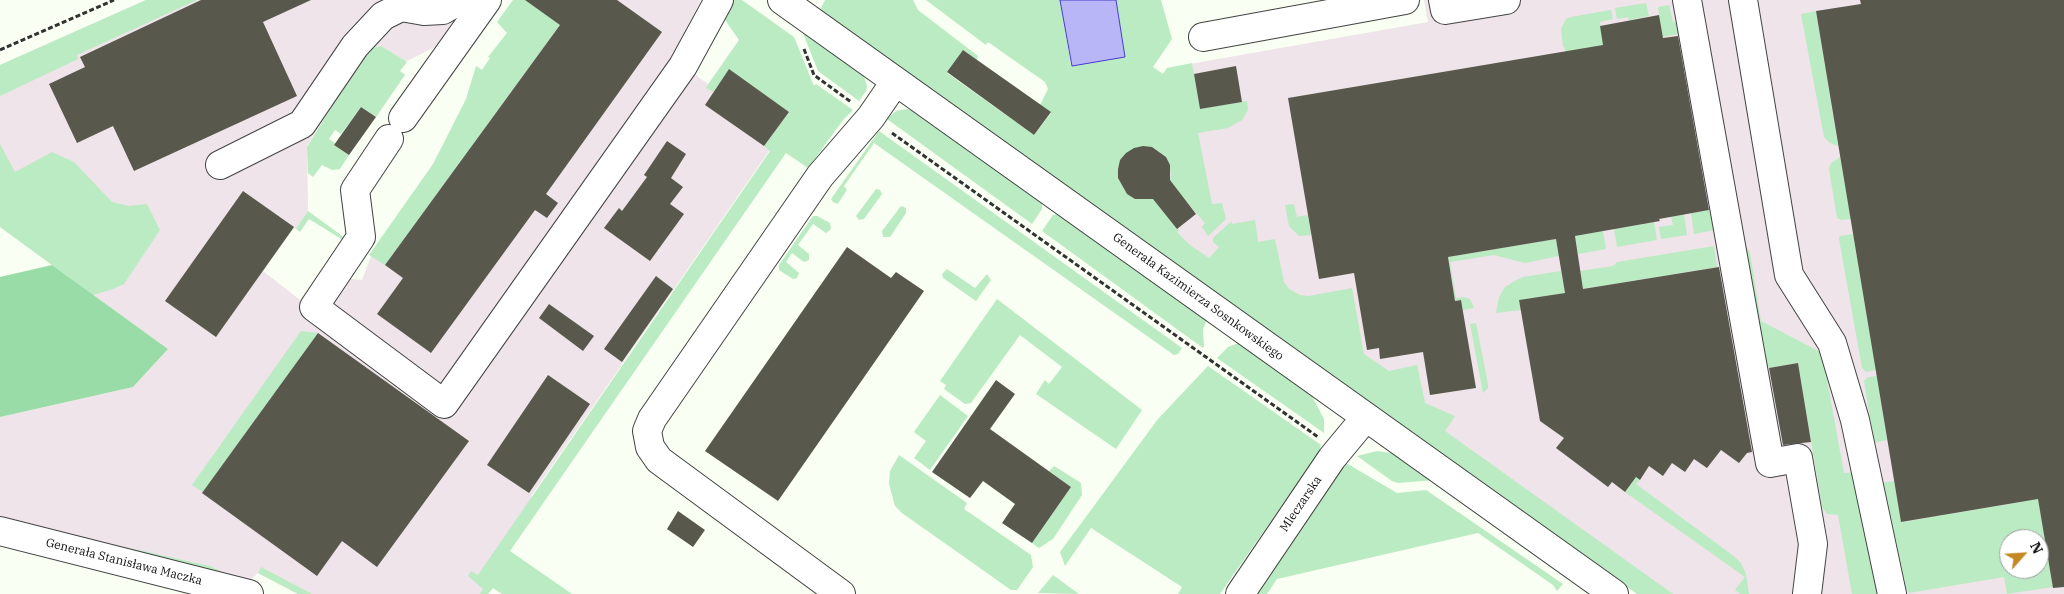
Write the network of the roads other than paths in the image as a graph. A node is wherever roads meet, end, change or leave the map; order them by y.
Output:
1 (456, 0) edge
2 (487, 0) edge
3 (719, 0) edge
4 (1406, 0) edge
5 (1443, 0) edge
6 (1506, 0) edge
7 (1686, 0) edge
8 (1743, 0) edge
9 (794, 3) edge
10 (1203, 37) dead end
11 (895, 82) junction
12 (220, 164) dead end
13 (1366, 417) junction
14 (0, 531) edge
15 (248, 594) edge
16 (841, 594) edge
17 (1240, 594) edge
18 (1614, 594) edge
19 (1808, 594) edge
20 (1892, 594) edge

1 - 12 street
2 - 3 street
4 - 10 street
5 - 6 street
7 - 19 street
8 - 20 street
9 - 11 street, Generała Kazimierza Sosnkowskiego
11 - 13 street, Generała Kazimierza Sosnkowskiego
11 - 16 street
13 - 17 street, Mleczarska
13 - 18 street, Generała Kazimierza Sosnkowskiego
14 - 15 street, Generała Stanisława Maczka

